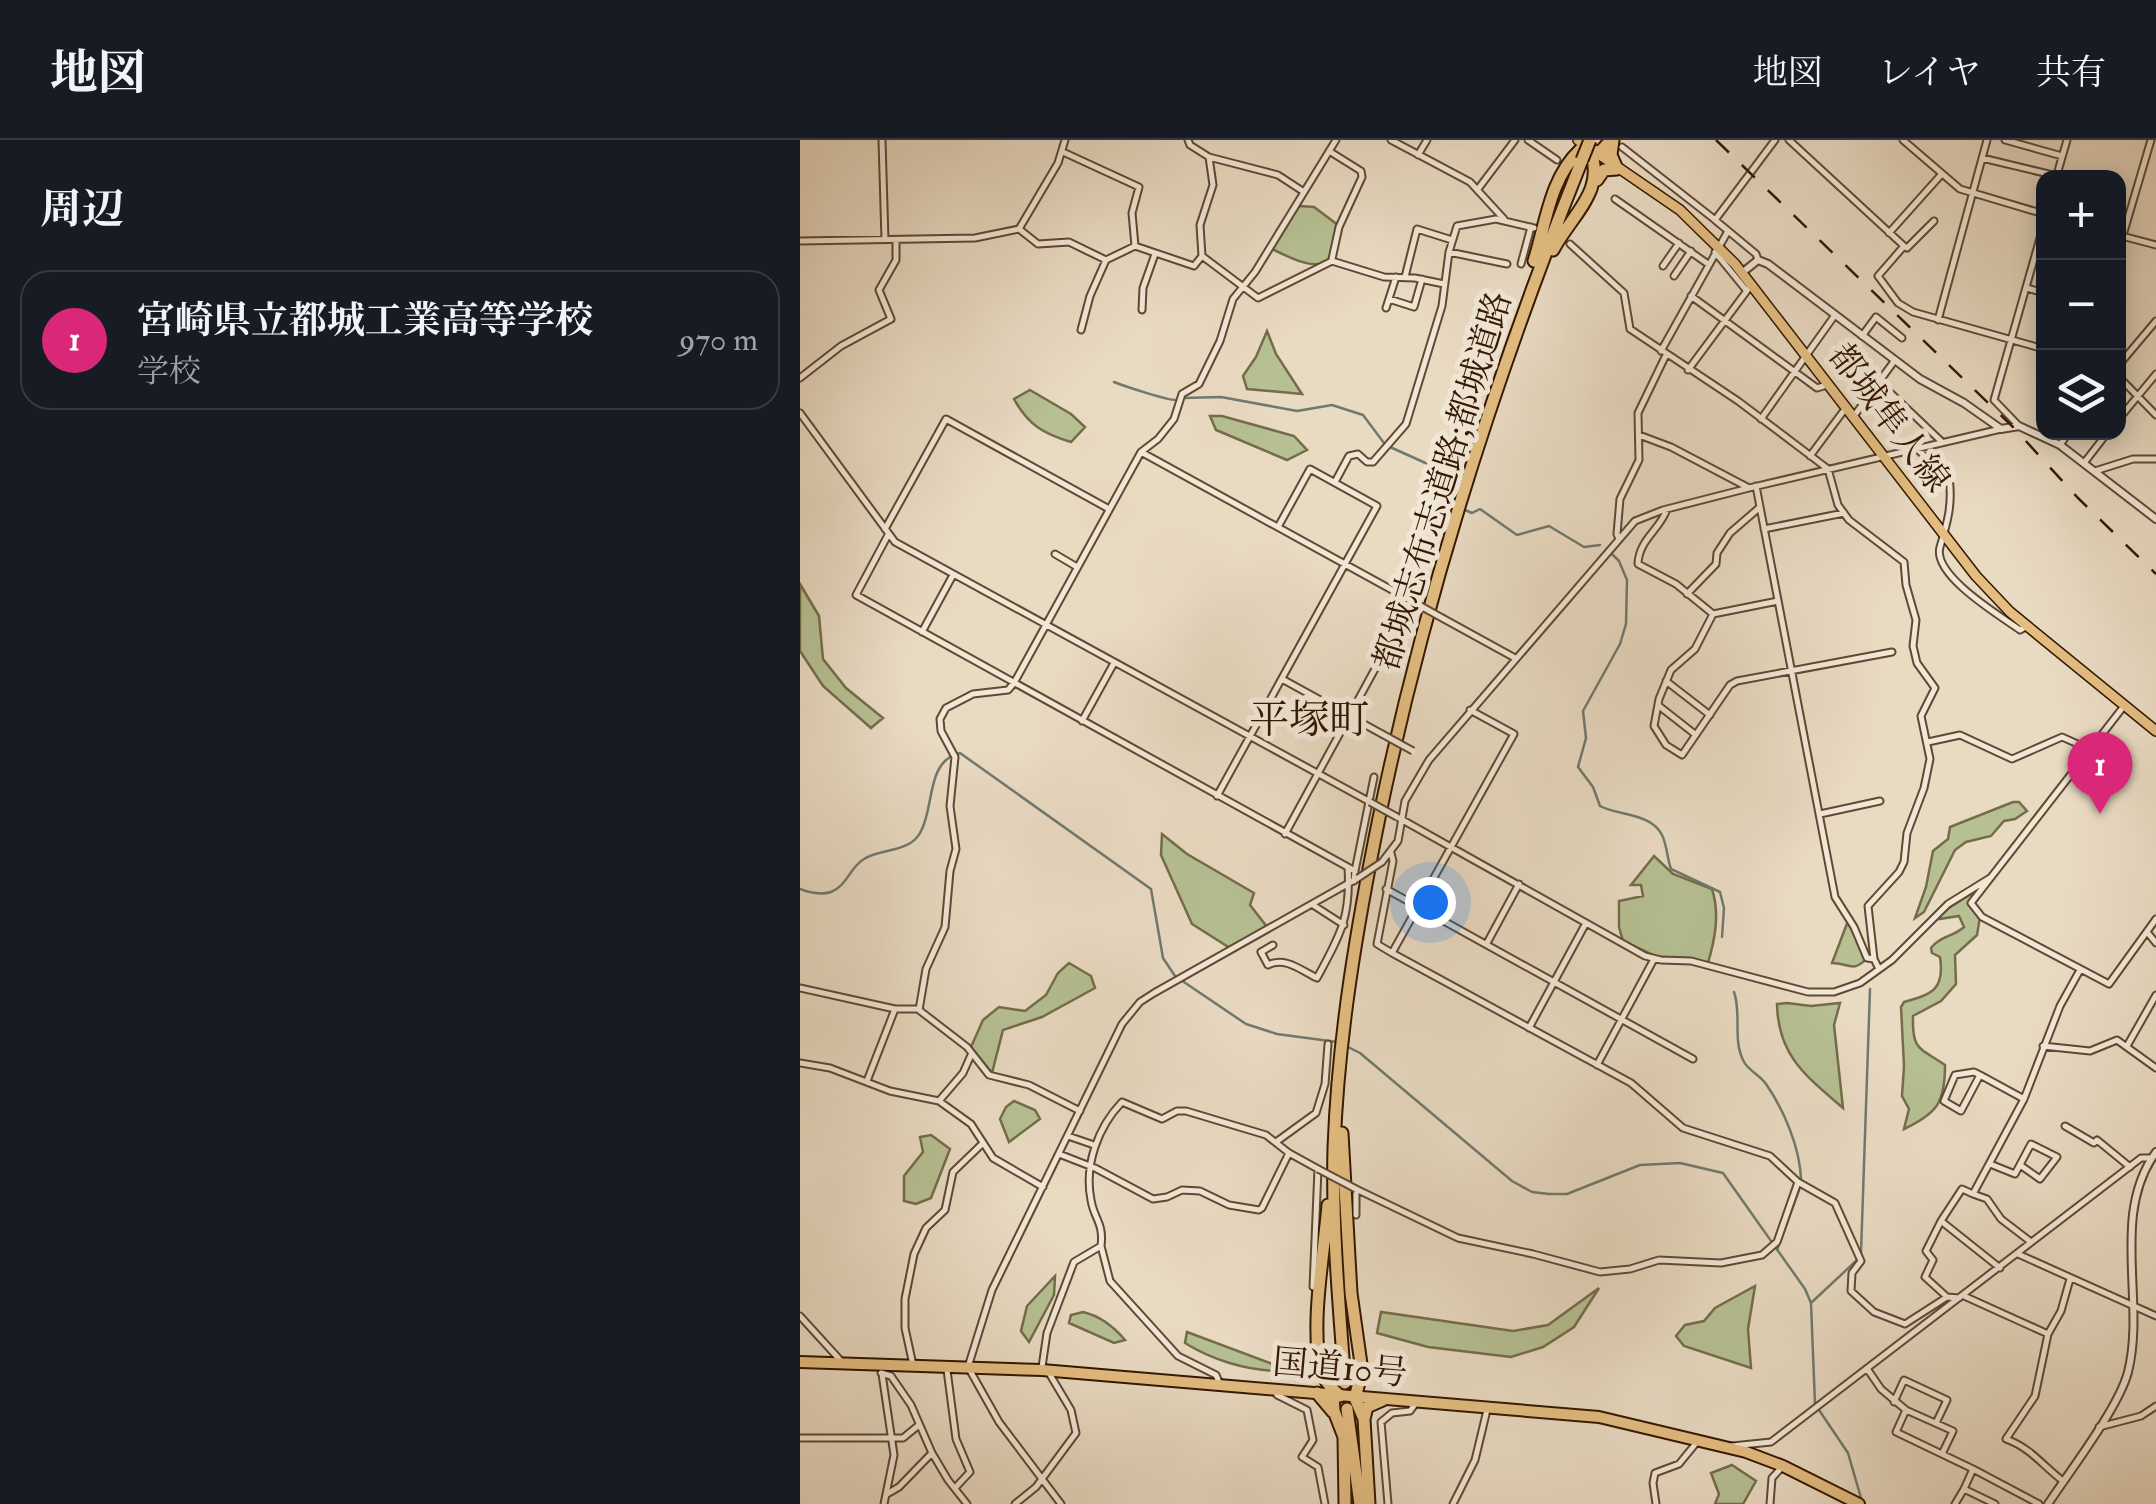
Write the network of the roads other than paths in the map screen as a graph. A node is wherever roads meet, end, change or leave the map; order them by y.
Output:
1 (882, 140) edge
2 (1066, 140) edge
3 (1188, 140) edge
4 (1336, 140) edge
5 (1391, 140) edge
6 (1426, 140) edge
7 (1515, 140) edge
8 (1528, 140) edge
9 (1570, 140) edge
10 (1775, 140) edge
11 (1789, 140) edge
12 (1902, 140) edge
13 (1987, 140) edge
14 (2005, 140) edge
15 (2067, 140) edge
16 (2150, 140) edge
17 (1616, 142) edge
18 (1585, 146) edge
19 (1329, 151) junction
20 (1063, 152) junction
21 (1418, 156) junction
22 (2062, 156) junction
23 (1209, 157) junction
24 (1982, 158) junction
25 (1561, 164) junction
26 (1618, 169) junction
27 (2059, 170) edge
28 (2036, 172) edge
29 (1941, 175) junction
30 (1595, 184) junction
31 (1478, 189) junction
32 (1304, 192) junction
33 (1972, 193) junction
34 (1615, 199) dead end
35 (2036, 212) edge
36 (1504, 219) junction
37 (2126, 219) edge
38 (1715, 220) junction
39 (1934, 221) dead end
40 (1019, 229) junction
41 (1728, 231) junction
42 (1888, 232) junction
43 (2126, 236) edge
44 (885, 240) junction
45 (896, 240) junction
46 (1452, 240) junction
47 (800, 241) edge
48 (1679, 243) junction
49 (1570, 244) dead end
50 (2156, 245) edge
51 (1135, 246) junction
52 (1904, 246) junction
53 (1716, 249) junction
54 (1691, 251) junction
55 (1449, 252) junction
56 (2036, 252) edge
57 (1155, 254) junction
58 (1202, 256) junction
59 (1106, 260) junction
60 (1332, 260) junction
61 (1758, 260) junction
62 (1507, 264) dead end
63 (1521, 264) dead end
64 (1708, 264) junction
65 (1663, 266) dead end
66 (1743, 272) junction
67 (1674, 276) dead end
68 (1396, 277) junction
69 (1405, 278) junction
70 (1422, 280) junction
71 (1444, 284) junction
72 (1749, 287) junction
73 (1245, 288) junction
74 (2026, 288) junction
75 (2036, 291) edge
76 (1692, 296) junction
77 (1389, 299) junction
78 (1386, 308) dead end
79 (1142, 310) dead end
80 (1522, 311) junction
81 (1835, 315) junction
82 (1724, 320) junction
83 (1938, 320) junction
84 (2156, 320) edge
85 (1080, 330) dead end
86 (1862, 336) junction
87 (1902, 338) dead end
88 (2012, 340) junction
89 (2036, 347) edge
90 (1508, 351) junction
91 (1663, 353) junction
92 (1806, 354) junction
93 (2126, 356) edge
94 (1894, 360) junction
95 (1688, 370) junction
96 (1794, 371) junction
97 (2156, 374) edge
98 (800, 378) edge
99 (1878, 382) junction
100 (2126, 383) edge
101 (1828, 384) junction
102 (2139, 394) junction
103 (1846, 407) junction
104 (2126, 410) edge
105 (800, 413) edge
106 (2156, 415) edge
107 (1854, 416) junction
108 (1760, 419) junction
109 (2020, 426) junction
110 (2001, 429) junction
111 (2036, 430) edge
112 (1638, 434) junction
113 (2054, 440) edge
114 (2063, 440) edge
115 (2102, 440) edge
116 (1943, 444) junction
117 (2060, 444) junction
118 (1918, 450) junction
119 (1140, 452) junction
120 (1810, 456) junction
121 (1886, 458) junction
122 (2156, 458) edge
123 (2084, 463) junction
124 (1828, 469) junction
125 (2095, 471) junction
126 (1335, 482) junction
127 (1752, 487) junction
128 (1667, 508) junction
129 (1760, 508) junction
130 (1109, 509) junction
131 (1844, 513) junction
132 (2156, 519) edge
133 (1278, 527) junction
134 (1764, 528) junction
135 (886, 532) junction
136 (1946, 538) junction
137 (1619, 539) junction
138 (1055, 554) dead end
139 (1345, 564) junction
140 (1077, 567) junction
141 (953, 574) junction
142 (1990, 591) junction
143 (1687, 594) junction
144 (1778, 601) junction
145 (1981, 601) junction
146 (1415, 602) junction
147 (1713, 614) junction
148 (1045, 625) junction
149 (2028, 626) junction
150 (922, 632) junction
151 (1892, 652) dead end
152 (1515, 658) junction
153 (1114, 662) junction
154 (1792, 672) junction
155 (1282, 679) junction
156 (1666, 682) junction
157 (1014, 683) junction
158 (2124, 705) junction
159 (1659, 706) junction
160 (1470, 710) junction
161 (1710, 715) junction
162 (1349, 716) junction
163 (1082, 721) junction
164 (2156, 731) edge
165 (1696, 735) junction
166 (1250, 737) junction
167 (1928, 742) junction
168 (2088, 749) junction
169 (1428, 760) junction
170 (1318, 774) junction
171 (1374, 776) dead end
172 (1218, 796) junction
173 (1370, 802) junction
174 (1880, 802) dead end
175 (1820, 814) junction
176 (1399, 818) junction
177 (1286, 834) junction
178 (1451, 847) junction
179 (1391, 853) junction
180 (1353, 876) junction
181 (1990, 878) junction
182 (1519, 884) junction
183 (1386, 890) junction
184 (1313, 905) junction
185 (1418, 906) junction
186 (2156, 919) edge
187 (1586, 923) junction
188 (1345, 926) junction
189 (2147, 932) junction
190 (2156, 943) edge
191 (1487, 944) junction
192 (1273, 945) dead end
193 (1392, 953) junction
194 (1654, 959) junction
195 (1874, 959) junction
196 (1879, 969) junction
197 (2080, 970) junction
198 (1554, 982) junction
199 (800, 988) edge
200 (2156, 995) edge
201 (894, 1009) junction
202 (918, 1009) junction
203 (1622, 1020) junction
204 (1529, 1028) junction
205 (1328, 1044) dead end
206 (2043, 1046) junction
207 (2126, 1046) junction
208 (972, 1053) junction
209 (1693, 1059) dead end
210 (1341, 1060) junction
211 (800, 1063) edge
212 (1597, 1065) junction
213 (2156, 1068) edge
214 (1980, 1074) junction
215 (867, 1081) junction
216 (1337, 1097) junction
217 (2024, 1099) junction
218 (939, 1101) junction
219 (1080, 1111) junction
220 (2064, 1126) dead end
221 (1068, 1136) junction
222 (1276, 1142) junction
223 (982, 1144) junction
224 (1094, 1145) junction
225 (1288, 1153) junction
226 (1060, 1154) junction
227 (2154, 1155) edge
228 (1990, 1164) junction
229 (2020, 1166) junction
230 (1090, 1167) junction
231 (2130, 1167) junction
232 (1318, 1169) junction
233 (1801, 1184) junction
234 (1043, 1188) junction
235 (1356, 1189) junction
236 (1974, 1194) junction
237 (1356, 1215) dead end
238 (1941, 1221) junction
239 (2033, 1243) junction
240 (1101, 1246) junction
241 (2018, 1254) junction
242 (2000, 1268) junction
243 (2070, 1279) junction
244 (1314, 1287) dead end
245 (1962, 1297) junction
246 (1947, 1298) junction
247 (2132, 1304) junction
248 (800, 1316) edge
249 (2156, 1316) edge
250 (2048, 1334) junction
251 (800, 1362) edge
252 (843, 1363) junction
253 (913, 1366) junction
254 (946, 1367) junction
255 (968, 1367) junction
256 (880, 1369) junction
257 (1867, 1369) junction
258 (1045, 1370) junction
259 (1362, 1372) junction
260 (1322, 1374) junction
261 (1345, 1383) dead end
262 (1220, 1385) junction
263 (1274, 1390) junction
264 (1302, 1392) junction
265 (1317, 1394) junction
266 (1336, 1396) junction
267 (1383, 1400) junction
268 (1894, 1402) junction
269 (1351, 1403) junction
270 (1416, 1403) junction
271 (2156, 1406) edge
272 (1488, 1407) junction
273 (1906, 1410) junction
274 (1364, 1419) junction
275 (1338, 1420) junction
276 (1936, 1423) junction
277 (919, 1424) junction
278 (2098, 1427) junction
279 (800, 1438) edge
280 (894, 1439) junction
281 (1699, 1439) junction
282 (1726, 1446) junction
283 (932, 1453) junction
284 (1942, 1454) junction
285 (1783, 1466) junction
286 (1973, 1469) junction
287 (1042, 1478) junction
288 (2063, 1481) junction
289 (955, 1488) junction
290 (1964, 1489) junction
291 (887, 1494) junction
292 (884, 1504) edge
293 (966, 1504) edge
294 (1015, 1504) edge
295 (1061, 1504) edge
296 (1325, 1504) edge
297 (1345, 1504) edge
298 (1360, 1504) edge
299 (1369, 1504) edge
300 (1388, 1504) edge
301 (1453, 1504) edge
302 (1656, 1504) edge
303 (1770, 1504) edge
304 (1859, 1504) edge
305 (1955, 1504) edge
306 (1995, 1504) edge
307 (2038, 1504) edge
308 (2048, 1504) edge

1 - 44 street
2 - 20 street
3 - 23 street
4 - 19 street
5 - 21 street
6 - 21 street
7 - 31 street
8 - 25 street
9 - 25 highway
10 - 38 street
11 - 42 street
12 - 29 street
13 - 24 street
14 - 22 street
15 - 22 street
16 - 37 street
17 - 18 highway
17 - 26 highway
17 - 38 street
18 - 25 highway
18 - 26 main road, 都城隼人線
18 - 30 highway
18 - 80 highway, 都城志布志道路;都城道路
19 - 32 street
19 - 60 street
20 - 40 street
20 - 51 street
21 - 31 street
22 - 27 street
23 - 32 street
23 - 58 street
24 - 28 street
24 - 33 street
25 - 90 highway
26 - 30 highway
26 - 53 main road, 都城隼人線
29 - 33 street
29 - 42 street
30 - 80 highway
31 - 36 street
32 - 73 street
33 - 35 street
33 - 83 street
34 - 48 street
36 - 46 street
36 - 63 street
38 - 41 street
39 - 52 street
40 - 45 street
40 - 59 street
41 - 53 street
41 - 61 street
42 - 52 street
43 - 50 street
44 - 45 street
44 - 47 street
45 - 98 street
46 - 55 street
46 - 69 street
48 - 54 street
48 - 65 street
49 - 91 street
51 - 57 street
51 - 59 street
52 - 83 street
53 - 64 street
53 - 66 main road, 都城隼人線
53 - 72 street
54 - 64 street
54 - 67 street
55 - 62 street
55 - 71 street
56 - 74 street
57 - 58 street
57 - 79 street
58 - 73 street
59 - 85 street
60 - 68 street
60 - 73 street
61 - 66 street
61 - 81 street
64 - 76 street
66 - 72 main road, 都城隼人線
68 - 69 street
68 - 77 street
69 - 70 street
70 - 71 street
70 - 77 street
71 - 126 street
72 - 82 street
72 - 92 main road, 都城隼人線
73 - 119 street
74 - 75 street
74 - 88 street
76 - 82 street
76 - 91 street
77 - 78 street
80 - 90 highway, 都城志布志道路;都城道路
81 - 86 street
81 - 92 street
82 - 95 street
82 - 96 street
83 - 88 street
84 - 93 street
86 - 87 street
86 - 94 street
88 - 89 street
88 - 109 street
90 - 210 highway, 都城志布志道路;都城道路
91 - 95 street
91 - 112 street
92 - 96 street
92 - 101 main road, 都城隼人線
94 - 99 street
94 - 110 street
95 - 108 street
96 - 101 street
96 - 108 street
97 - 102 street
99 - 107 street
99 - 116 street
100 - 102 street
101 - 103 main road, 都城隼人線
102 - 104 street
102 - 106 street
103 - 107 main road, 都城隼人線
103 - 120 street
105 - 135 street
107 - 121 main road, 都城隼人線
108 - 120 street
109 - 110 street
109 - 111 street
110 - 116 street
112 - 127 street
112 - 137 street
113 - 117 street
114 - 117 street
115 - 123 street
116 - 118 street
117 - 123 street
118 - 121 street
118 - 136 street
119 - 130 street
119 - 133 street
120 - 124 street
121 - 124 street
121 - 136 main road, 都城隼人線
122 - 125 street
123 - 125 street
124 - 127 street
124 - 131 street
125 - 132 street
126 - 133 street
126 - 139 street
127 - 128 street
127 - 129 street
128 - 137 street
128 - 143 street
129 - 134 street
129 - 143 street
130 - 135 street
130 - 140 street
131 - 134 street
131 - 167 street
133 - 139 street
134 - 144 street
135 - 141 street
135 - 150 street
136 - 142 main road, 都城隼人線
136 - 145 street
137 - 152 street
138 - 140 street
139 - 146 street
139 - 155 street
140 - 148 street
141 - 148 street
141 - 150 street
142 - 145 street
142 - 149 main road, 都城隼人線
143 - 147 street
144 - 147 street
144 - 154 street
145 - 149 street
146 - 152 street, bridge
146 - 162 street
147 - 156 street
148 - 153 street
148 - 157 street
149 - 158 main road, 都城隼人線
150 - 157 street
151 - 154 street
152 - 160 street
153 - 163 street
153 - 166 street
154 - 161 street
154 - 175 street
155 - 162 street
155 - 166 street
156 - 159 street
156 - 161 street
157 - 163 street
157 - 202 street
158 - 164 main road, 都城隼人線
158 - 168 street
159 - 165 street
159 - 165 street
160 - 169 street
160 - 178 street
161 - 165 street
162 - 169 street, bridge
162 - 170 street
163 - 172 street
166 - 170 street
166 - 172 street
167 - 168 street
167 - 195 street
168 - 181 street
169 - 176 street
170 - 173 street
170 - 177 street
171 - 173 street
172 - 177 street
173 - 176 street, bridge
173 - 180 street
174 - 175 street
175 - 195 street
176 - 178 street
176 - 179 street
177 - 180 street
178 - 182 street
178 - 185 street
179 - 180 street, bridge
179 - 183 street
180 - 184 street
180 - 188 street
181 - 196 street
181 - 197 street
182 - 187 street
182 - 191 street
183 - 185 street
183 - 193 street
184 - 188 street
184 - 219 street
185 - 191 street
185 - 193 street
186 - 189 street
187 - 194 street
187 - 198 street
188 - 192 street
189 - 190 street
189 - 197 street
191 - 198 street
193 - 204 street
194 - 196 street
194 - 203 street
195 - 196 street
197 - 206 street
198 - 203 street
198 - 204 street
199 - 201 street
200 - 207 street
201 - 202 street
201 - 215 street
202 - 208 street
203 - 209 street
203 - 212 street
204 - 212 street
205 - 222 street
206 - 207 street
206 - 217 street
207 - 213 street
208 - 218 street
208 - 219 street
210 - 216 highway, 都城志布志道路;都城道路
210 - 259 highway
211 - 215 street
212 - 233 street
214 - 214 street
214 - 217 street
215 - 218 street
216 - 260 highway
216 - 261 highway, 都城志布志道路;都城道路
217 - 228 street
218 - 223 street
219 - 221 street
220 - 231 street
221 - 224 street
221 - 226 street
222 - 224 street
222 - 225 street
223 - 234 street
223 - 253 street
224 - 230 street
225 - 230 street
225 - 232 street
226 - 230 street
226 - 234 street
227 - 231 street
227 - 247 street
228 - 229 street
228 - 236 street
229 - 229 street
230 - 240 street
231 - 239 street
232 - 235 street, bridge
232 - 244 street
233 - 235 street
233 - 246 street
234 - 255 street
235 - 237 street
236 - 238 street
236 - 239 street
238 - 242 street
238 - 246 street
239 - 241 street
240 - 258 street
240 - 262 street
241 - 242 street
241 - 243 street
242 - 245 street
243 - 247 street
243 - 250 street
245 - 246 street
245 - 250 street
245 - 257 street
247 - 249 street
247 - 278 street
248 - 252 street
250 - 288 street
251 - 252 highway, 国道10号
252 - 256 highway, 国道10号
253 - 254 highway, 国道10号
253 - 256 highway, 国道10号
254 - 255 highway, 国道10号
254 - 289 street
255 - 258 highway, 国道10号
255 - 287 street
256 - 277 street
256 - 280 street
257 - 268 street
257 - 282 street
258 - 262 highway, 国道10号
258 - 287 street
259 - 267 highway
259 - 269 highway
260 - 264 highway
260 - 266 highway
262 - 263 highway, 国道10号
263 - 264 highway, 国道10号
263 - 296 street
264 - 265 highway, 国道10号
265 - 266 highway, 国道10号
265 - 275 highway
266 - 269 highway, 国道10号
266 - 275 highway
267 - 269 highway, 国道10号
267 - 270 highway, 国道10号
267 - 274 highway
268 - 273 street
268 - 276 street
269 - 274 highway
269 - 298 highway
270 - 272 highway, 国道10号
270 - 300 street
271 - 278 street
272 - 281 highway, 国道10号
272 - 301 street
273 - 276 street
273 - 284 street
274 - 299 highway
275 - 297 highway
276 - 284 street
277 - 280 street
277 - 283 street
278 - 288 street
279 - 280 street
280 - 291 street
281 - 282 highway, 国道10号
281 - 302 street
282 - 285 highway, 国道10号
283 - 289 street
283 - 291 street
284 - 286 street
285 - 303 street
285 - 304 highway, 国道10号
286 - 290 street
286 - 307 street
287 - 294 street
287 - 295 street
288 - 308 street
289 - 293 street
290 - 305 street
290 - 306 street
291 - 292 street

